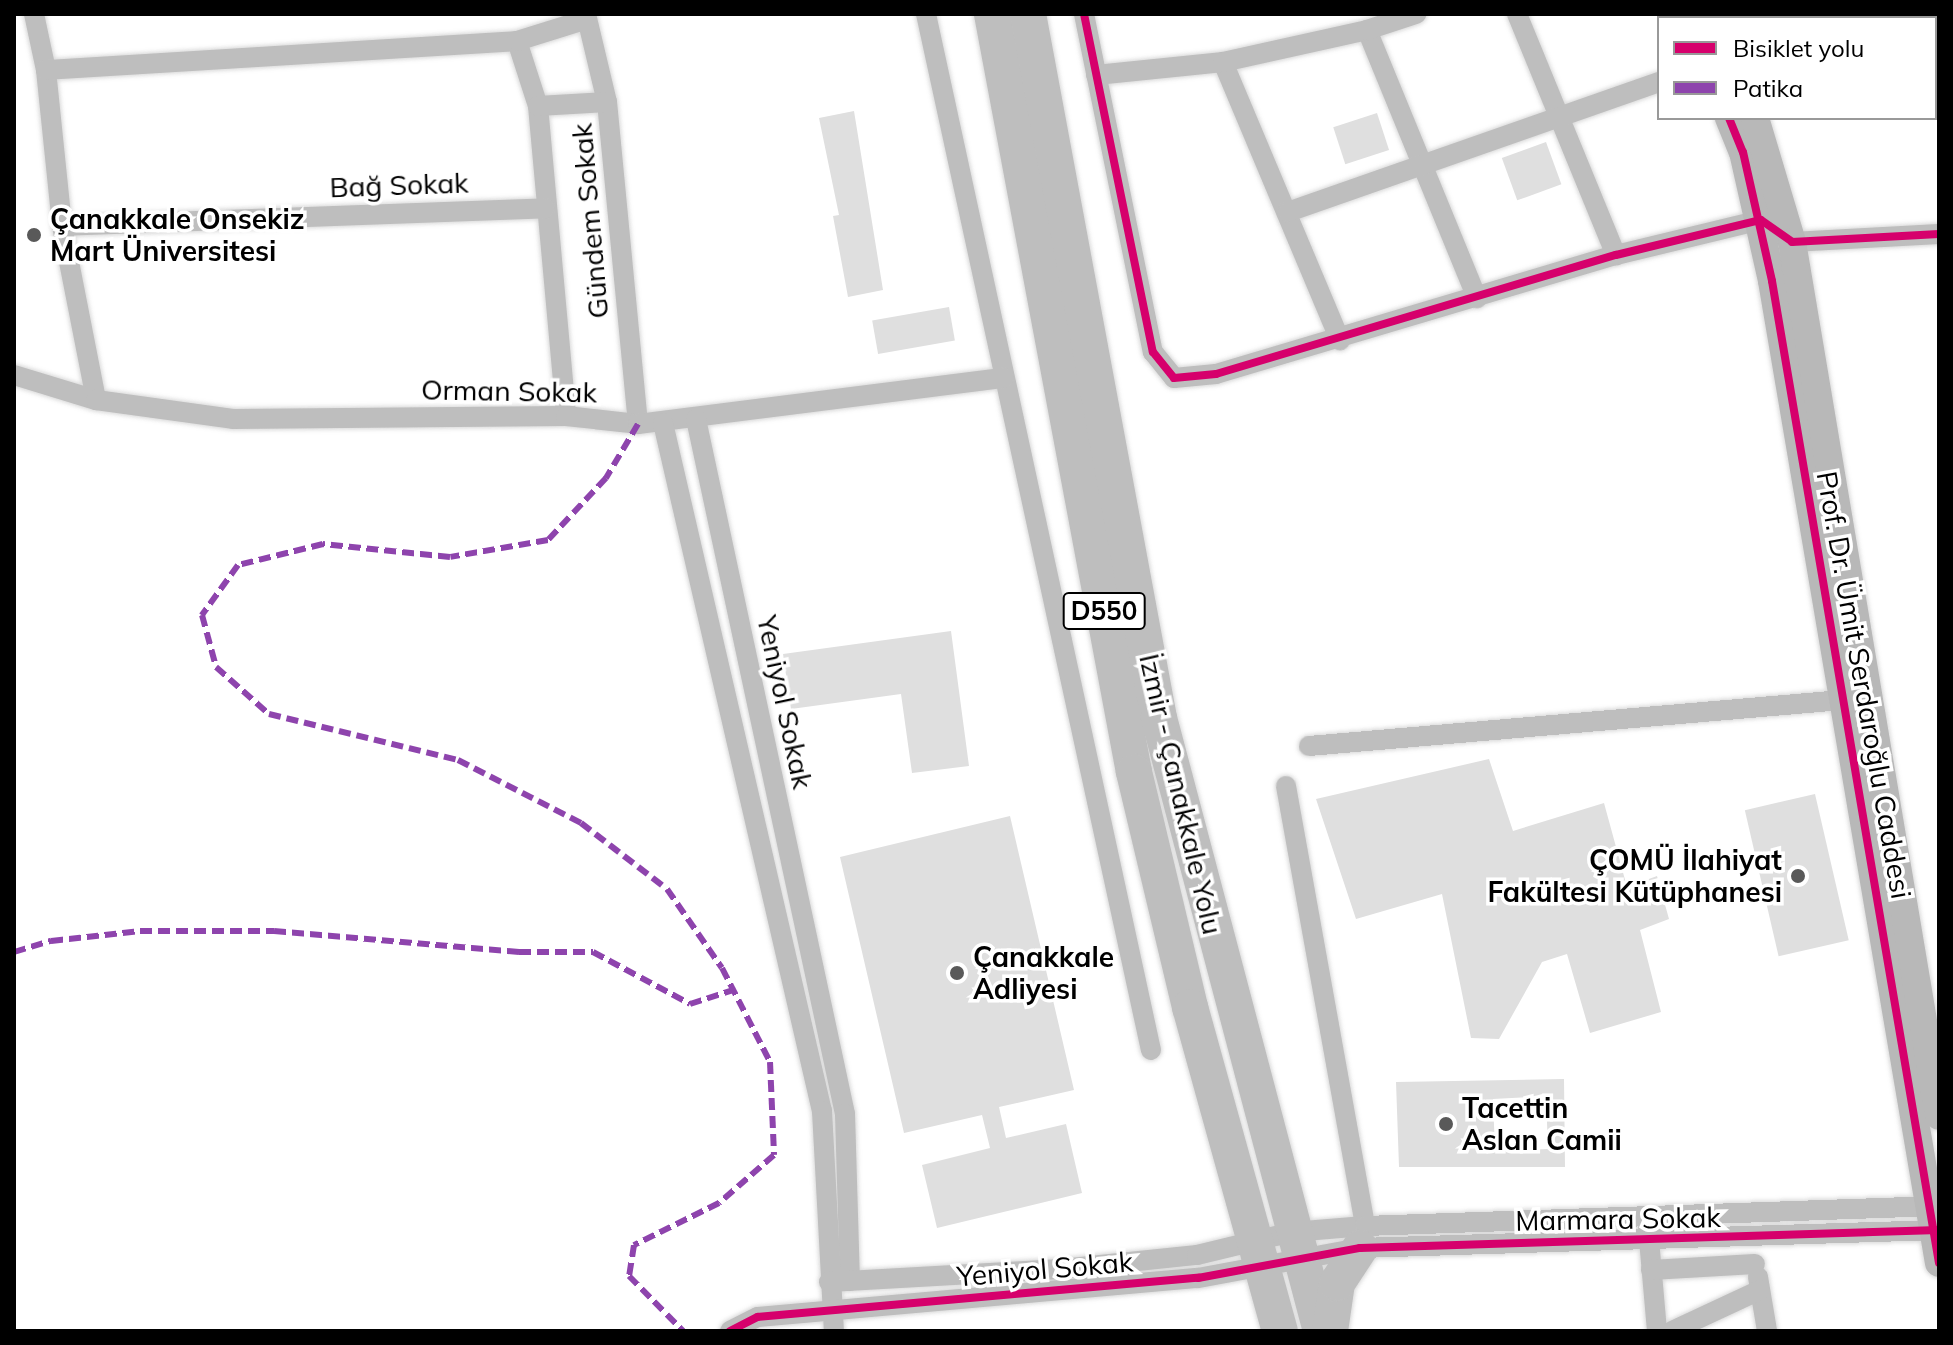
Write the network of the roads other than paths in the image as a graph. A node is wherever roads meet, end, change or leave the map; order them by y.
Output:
1 (34, 14) edge
2 (926, 14) edge
3 (992, 14) edge
4 (1028, 14) edge
5 (1084, 14) edge
6 (1416, 14) edge
7 (1517, 14) edge
8 (586, 16) edge
9 (1367, 30) junction
10 (517, 41) junction
11 (1223, 62) junction
12 (46, 70) junction
13 (1096, 75) junction
14 (1657, 83) edge
15 (607, 102) junction
16 (538, 106) junction
17 (1557, 117) junction
18 (1730, 120) edge
19 (1756, 120) edge
20 (1422, 162) junction
21 (545, 208) junction
22 (1288, 212) junction
23 (1761, 220) junction
24 (62, 226) junction
25 (1939, 234) edge
26 (1792, 242) junction
27 (1616, 255) junction
28 (1477, 298) junction
29 (1340, 340) junction
30 (14, 375) edge
31 (1004, 378) junction
32 (96, 400) junction
33 (566, 416) junction
34 (696, 419) junction
35 (663, 423) junction
36 (638, 424) junction
37 (1842, 700) junction
38 (1309, 746) dead end
39 (1286, 786) dead end
40 (1151, 1050) dead end
41 (1939, 1116) edge
42 (1648, 1217) junction
43 (1936, 1218) edge
44 (1363, 1237) junction
45 (1647, 1238) junction
46 (1751, 1238) junction
47 (1296, 1247) junction
48 (1258, 1255) junction
49 (1147, 1259) junction
50 (1939, 1263) edge
51 (1755, 1264) junction
52 (1651, 1270) junction
53 (850, 1281) junction
54 (1148, 1281) junction
55 (829, 1282) junction
56 (1760, 1290) junction
57 (833, 1321) edge
58 (730, 1331) edge
59 (1280, 1331) edge
60 (1321, 1331) edge
61 (1330, 1331) edge
62 (1657, 1331) edge
63 (1672, 1331) edge
64 (1767, 1331) edge

1 - 12 street
2 - 31 street
3 - 48 highway, İzmir - Çanakkale Yolu / D550
4 - 47 highway, İzmir - Çanakkale Yolu / D550
5 - 13 street
6 - 9 street
7 - 17 street
8 - 10 street
8 - 15 street, Gündem Sokak
9 - 11 street
9 - 20 street
10 - 12 street
10 - 16 street
11 - 13 street
11 - 22 street
12 - 24 street
13 - 29 street
14 - 17 street
15 - 16 street
15 - 36 street, Gündem Sokak
16 - 21 street
17 - 20 street
17 - 27 street
18 - 23 street, Prof. Dr. Ümit Serdaroğlu Caddesi
19 - 26 street, Prof. Dr. Ümit Serdaroğlu Caddesi
20 - 22 street
20 - 28 street
21 - 24 street, Bağ Sokak
21 - 33 street
22 - 29 street
23 - 26 street
23 - 27 street
23 - 37 street, Prof. Dr. Ümit Serdaroğlu Caddesi
24 - 32 street
25 - 26 street
26 - 41 street, Prof. Dr. Ümit Serdaroğlu Caddesi
27 - 28 street
28 - 29 street
30 - 32 street, Orman Sokak
31 - 34 street, Orman Sokak
31 - 40 street
32 - 33 street, Orman Sokak
33 - 36 street, Orman Sokak
34 - 35 street, Orman Sokak
34 - 53 street, Yeniyol Sokak
35 - 36 street, Orman Sokak
35 - 55 street, Yeniyol Sokak
37 - 38 street
37 - 43 street, Prof. Dr. Ümit Serdaroğlu Caddesi
39 - 44 street
42 - 43 street, Marmara Sokak
42 - 44 street, Marmara Sokak
42 - 45 street
43 - 46 street, Marmara Sokak
43 - 50 street, Prof. Dr. Ümit Serdaroğlu Caddesi
44 - 45 street, Marmara Sokak
44 - 47 street, Marmara Sokak
44 - 47 street, Marmara Sokak
44 - 61 highway
45 - 46 street, Marmara Sokak
45 - 52 street
46 - 51 street
47 - 48 street
47 - 48 street, Yeniyol Sokak
47 - 60 highway, İzmir - Çanakkale Yolu / D550
48 - 49 street, Yeniyol Sokak
48 - 54 street, Yeniyol Sokak
48 - 59 highway, İzmir - Çanakkale Yolu / D550
49 - 53 street, Yeniyol Sokak
49 - 54 street
51 - 52 street
51 - 56 street
52 - 62 street
53 - 55 street, Yeniyol Sokak
54 - 57 street, Yeniyol Sokak
55 - 57 street, Yeniyol Sokak
56 - 63 street
56 - 64 street
57 - 58 street

